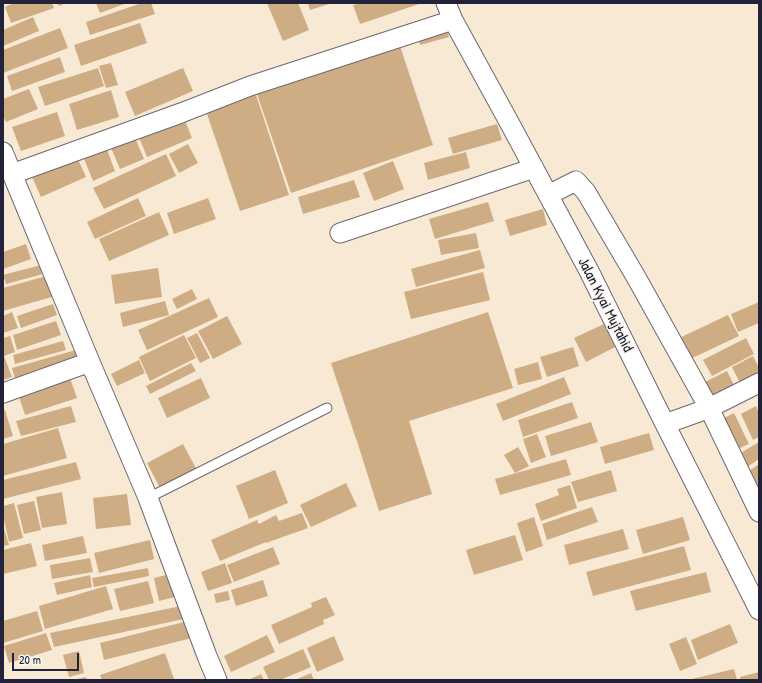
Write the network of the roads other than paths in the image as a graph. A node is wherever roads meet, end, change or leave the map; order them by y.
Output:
1 (446, 3) edge
2 (453, 20) junction
3 (3, 152) edge
4 (534, 168) junction
5 (12, 174) junction
6 (557, 190) junction
7 (340, 233) dead end
8 (90, 362) junction
9 (759, 383) edge
10 (3, 393) edge
11 (327, 408) dead end
12 (708, 409) junction
13 (669, 423) junction
14 (148, 498) junction
15 (759, 512) edge
16 (759, 610) edge
17 (217, 680) edge

1 - 2 street, Jalan Kyai Mujtahid
2 - 4 street, Jalan Kyai Mujtahid
2 - 5 street
3 - 5 street
4 - 6 street, Jalan Kyai Mujtahid
4 - 7 street
5 - 8 street
6 - 12 street
6 - 13 street, Jalan Kyai Mujtahid
8 - 10 street
8 - 14 street
9 - 12 street
11 - 14 lane
12 - 13 street
12 - 15 street
13 - 16 street, Jalan Kyai Mujtahid
14 - 17 street

